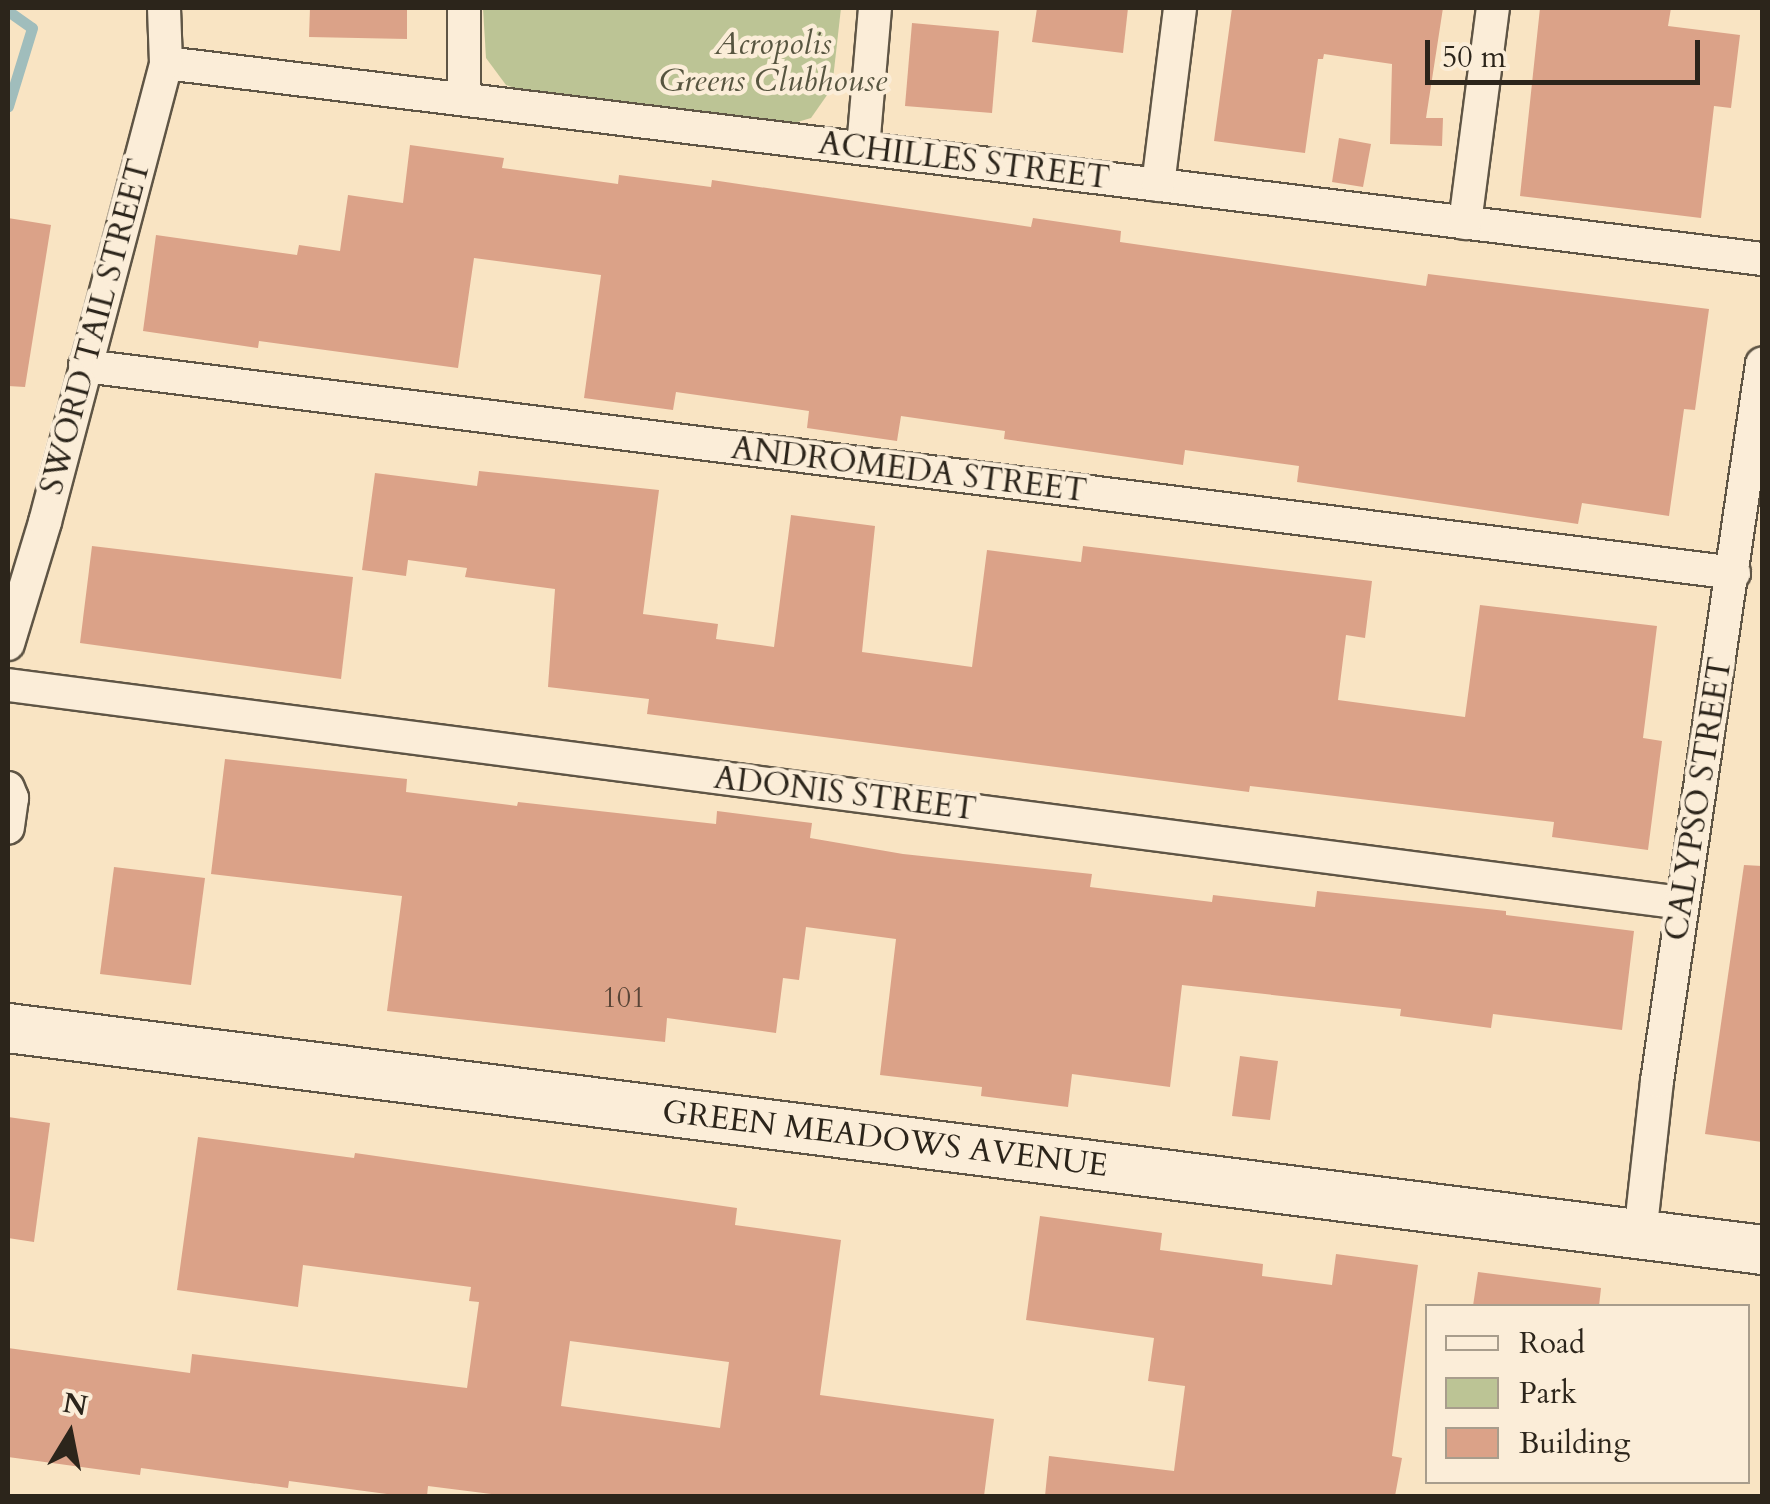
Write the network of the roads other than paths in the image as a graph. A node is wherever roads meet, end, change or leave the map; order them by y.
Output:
1 (164, 8) edge
2 (464, 8) edge
3 (876, 8) edge
4 (1180, 8) edge
5 (1493, 8) edge
6 (166, 62) junction
7 (464, 99) junction
8 (863, 148) junction
9 (1158, 185) junction
10 (1466, 223) junction
11 (1762, 260) edge
12 (1762, 364) edge
13 (85, 366) junction
14 (1734, 573) junction
15 (8, 644) edge
16 (8, 684) edge
17 (8, 788) edge
18 (8, 828) edge
19 (1682, 903) junction
20 (8, 1028) edge
21 (1640, 1234) junction
22 (1762, 1250) edge

1 - 6 street, SWORD TAIL STREET
2 - 7 street
3 - 8 street
4 - 9 street
5 - 10 street
6 - 7 street, ACHILLES STREET
6 - 13 street, SWORD TAIL STREET
7 - 8 street, ACHILLES STREET
8 - 9 street, ACHILLES STREET
9 - 10 street, ACHILLES STREET
10 - 11 street, ACHILLES STREET
12 - 14 street, CALYPSO STREET
13 - 14 street, ANDROMEDA STREET
13 - 15 street, SWORD TAIL STREET
14 - 19 street, CALYPSO STREET
16 - 19 street, ADONIS STREET
17 - 18 street
19 - 21 street, CALYPSO STREET
20 - 21 street, GREEN MEADOWS AVENUE
21 - 22 street, GREEN MEADOWS AVENUE

